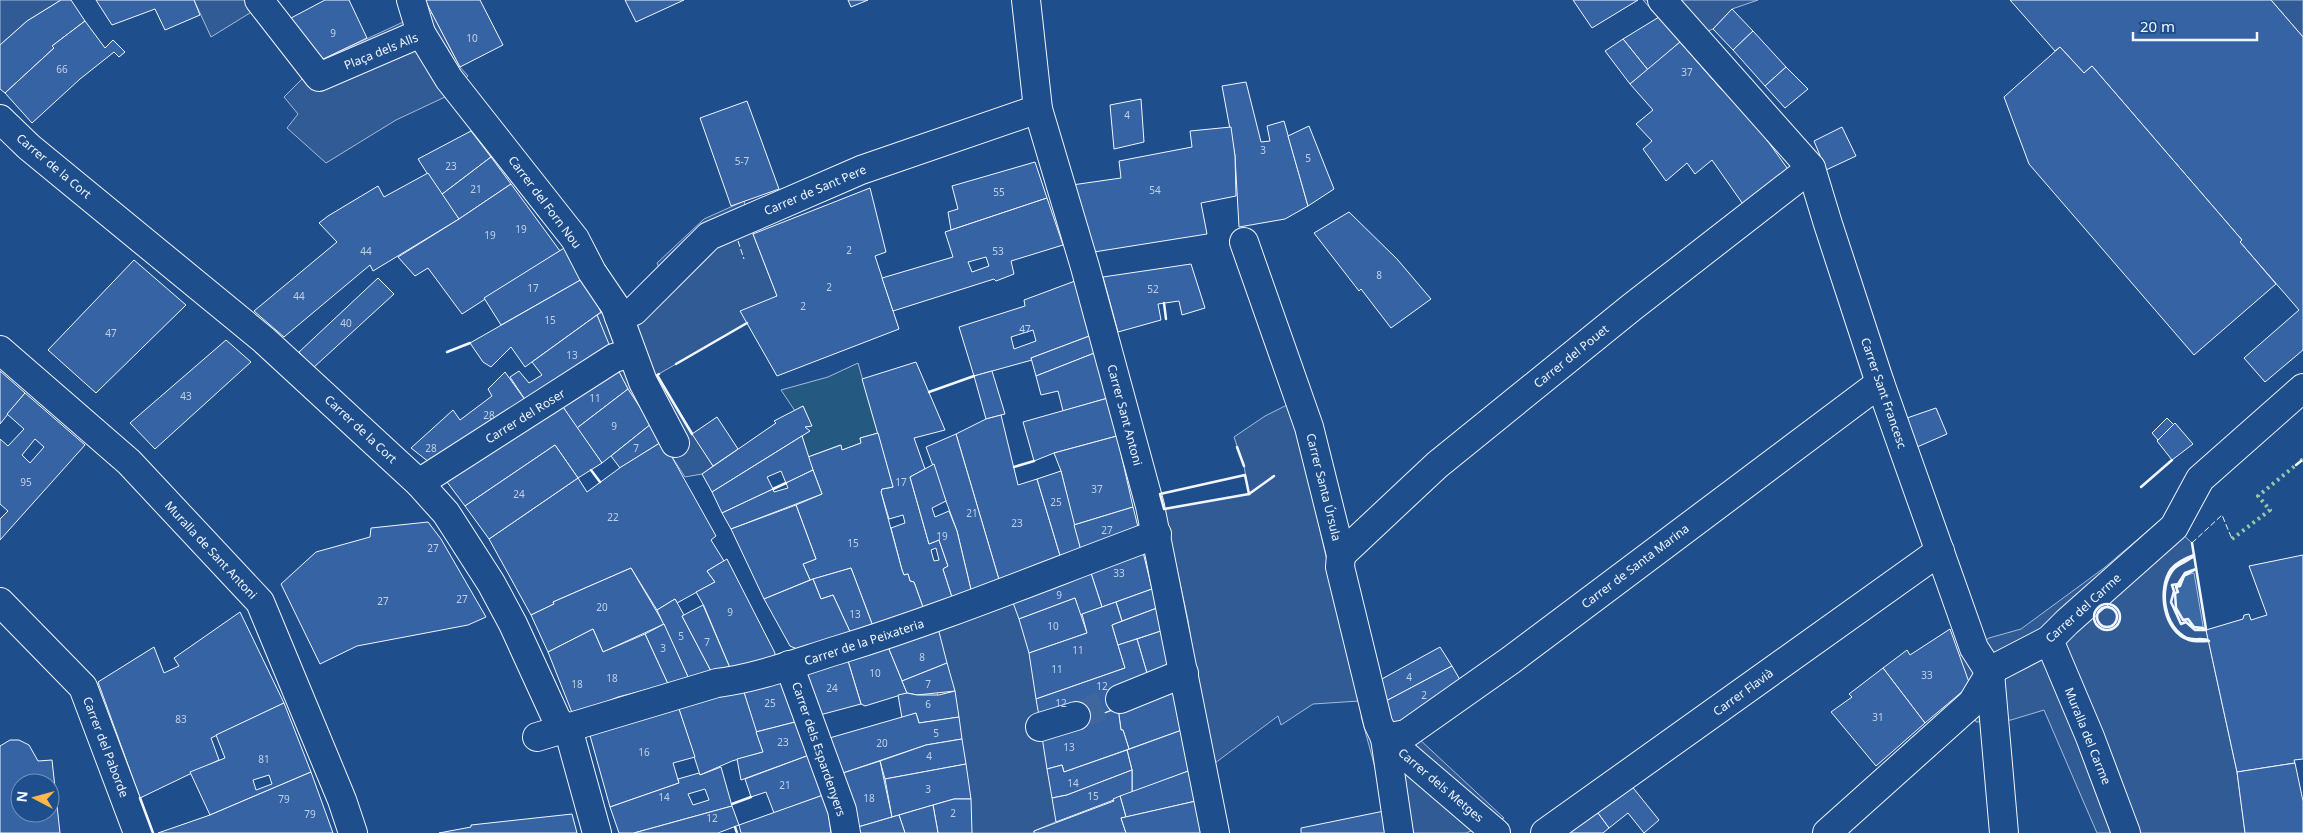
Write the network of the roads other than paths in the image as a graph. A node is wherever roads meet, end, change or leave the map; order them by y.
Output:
1 (259, 0) edge
2 (410, 0) edge
3 (1026, 0) edge
4 (1664, 2) edge
5 (421, 33) junction
6 (450, 79) joint
7 (1038, 109) junction
8 (0, 119) edge
9 (1812, 168) junction
10 (1244, 242) dead end
11 (619, 317) junction
12 (0, 350) edge
13 (631, 353) junction
14 (1880, 383) junction
15 (2303, 388) edge
16 (675, 443) dead end
17 (419, 483) junction
18 (1157, 534) junction
19 (1940, 550) junction
20 (1340, 555) junction
21 (0, 602) edge
22 (2049, 640) junction
23 (789, 665) junction
24 (1184, 672) junction
25 (1990, 673) junction
26 (1120, 699) tunnel mouth
27 (1076, 716) tunnel mouth
28 (1040, 726) dead end
29 (564, 728) junction
30 (536, 738) dead end
31 (1385, 738) junction
32 (138, 833) edge
33 (353, 833) edge
34 (597, 833) edge
35 (846, 833) edge
36 (1215, 833) edge
37 (1399, 833) edge
38 (1496, 833) edge
39 (1546, 833) edge
40 (1827, 833) edge
41 (2004, 833) edge
42 (2126, 833) edge

1 - 5 street, Plaça dels Alls
2 - 5 street
3 - 7 street, Carrer Sant Antoni
4 - 9 street, Carrer Sant Francesc
5 - 6 street, Plaça dels Alls
6 - 11 street, Carrer del Forn Nou
7 - 11 street, Carrer de Sant Pere
7 - 18 street, Carrer Sant Antoni
8 - 17 street, Carrer de la Cort
9 - 14 street, Carrer Sant Francesc
9 - 20 street, Carrer del Pouet
10 - 20 street, Carrer Santa Úrsula
11 - 13 street, Carrer del Forn Nou
12 - 33 street, Muralla de Sant Antoni
13 - 16 street, Carrer del Forn Nou
13 - 17 street, Carrer del Roser
14 - 19 street, Carrer Sant Francesc
14 - 31 street, Carrer de Santa Marina
15 - 22 street, Carrer del Carme
17 - 29 street, Carrer de la Cort
18 - 23 street, Carrer de la Peixateria
18 - 24 street, Carrer Sant Antoni
19 - 25 street, Carrer Sant Francesc
19 - 39 street, Carrer Flavià
20 - 31 street, Carrer Santa Úrsula
21 - 32 street, Carrer del Paborde
22 - 25 street, Carrer del Carme
22 - 42 street, Muralla del Carme
23 - 29 street, Carrer de la Peixateria
23 - 35 street, Carrer dels Espardenyers
24 - 26 street
24 - 36 street, Carrer Sant Antoni
25 - 40 street, Carrer del Carme
25 - 41 street, Carrer Sant Francesc
27 - 28 street
29 - 30 street, Carrer de la Peixateria
29 - 34 street, Carrer de la Cort
31 - 37 street, Carrer Santa Úrsula
31 - 38 street, Carrer dels Metges

